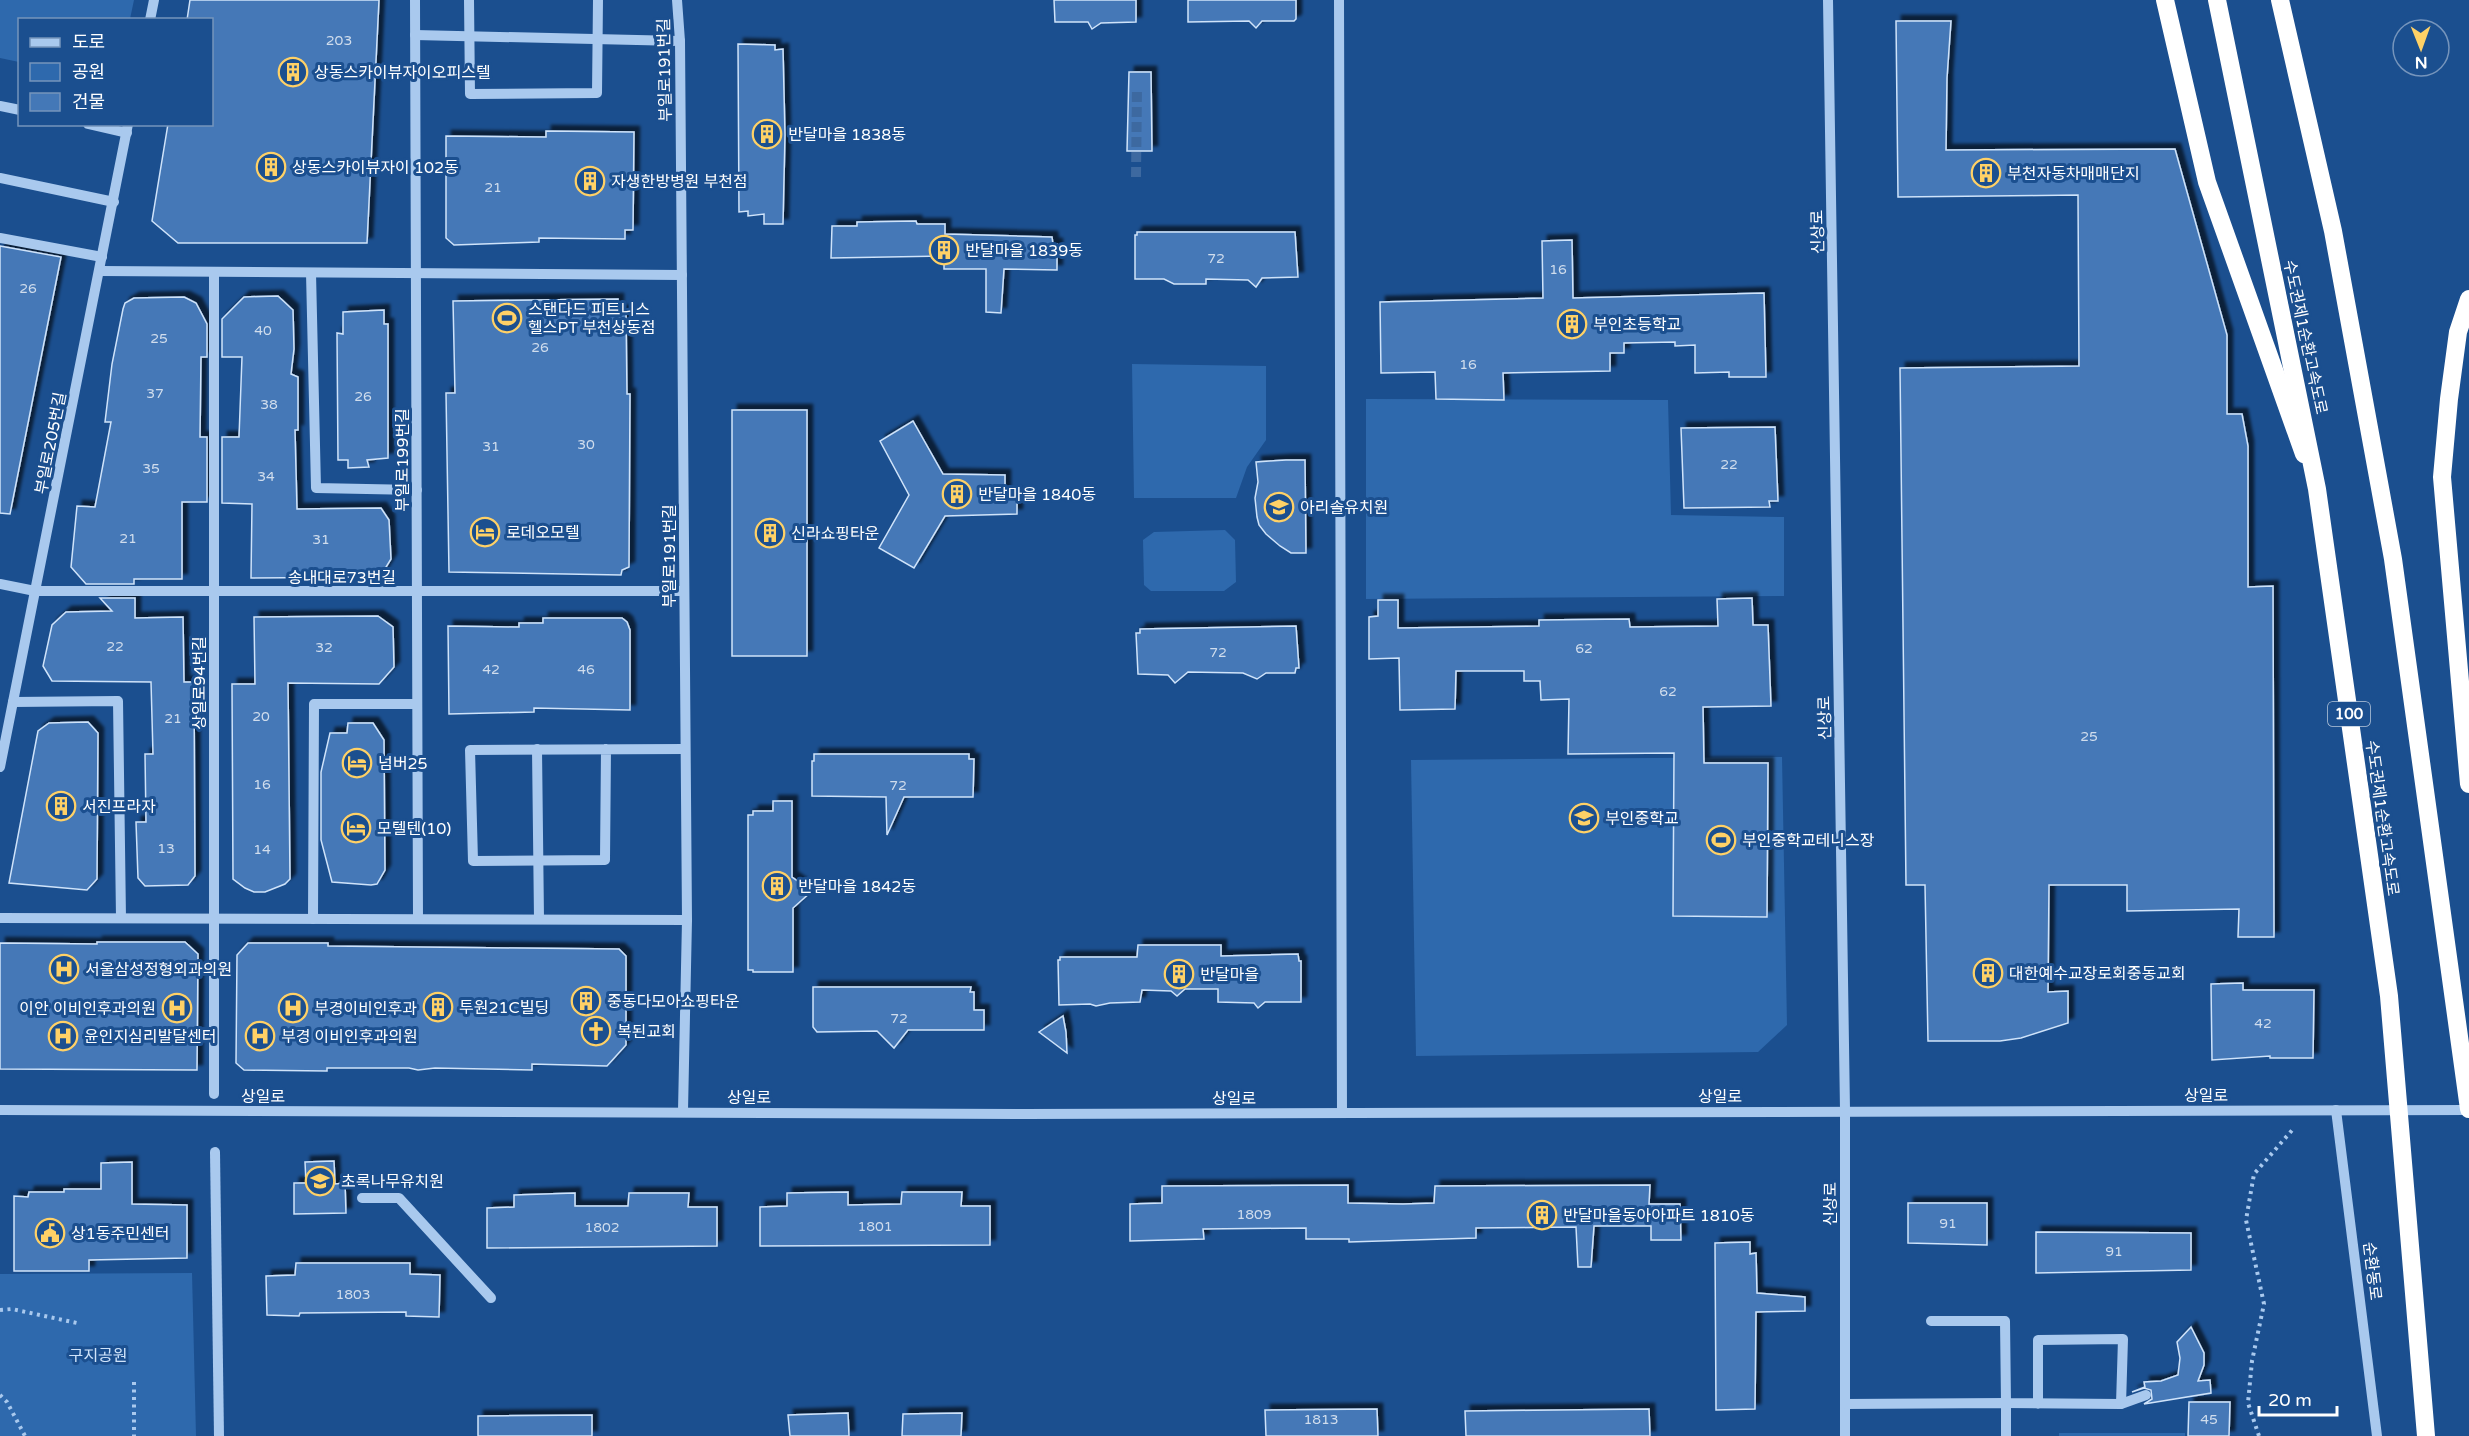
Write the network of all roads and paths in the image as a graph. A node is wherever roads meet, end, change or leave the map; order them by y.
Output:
1 (154, 0) edge
2 (415, 0) edge
3 (469, 0) edge
4 (598, 0) edge
5 (677, 0) edge
6 (1339, 0) edge
7 (1828, 0) edge
8 (2165, 0) edge
9 (2217, 0) edge
10 (2280, 0) edge
11 (150, 18) edge
12 (415, 35) junction
13 (469, 37) junction
14 (598, 39) junction
15 (680, 41) junction
16 (0, 106) edge
17 (18, 110) edge
18 (104, 126) edge
19 (127, 129) edge
20 (0, 178) edge
21 (114, 202) junction
22 (0, 238) edge
23 (102, 257) junction
24 (100, 271) junction
25 (214, 272) junction
26 (311, 273) junction
27 (416, 274) junction
28 (682, 275) junction
29 (2469, 299) edge
30 (2317, 489) junction
31 (417, 490) junction
32 (0, 585) edge
33 (35, 591) junction
34 (214, 591) junction
35 (684, 591) junction
36 (417, 592) junction
37 (13, 702) junction
38 (417, 704) junction
39 (606, 749) junction
40 (685, 749) junction
41 (537, 750) junction
42 (0, 767) edge
43 (2469, 784) edge
44 (538, 861) junction
45 (0, 918) edge
46 (121, 918) junction
47 (214, 918) junction
48 (313, 919) junction
49 (418, 919) junction
50 (539, 919) junction
51 (687, 920) junction
52 (214, 1094) dead end
53 (2469, 1109) edge
54 (0, 1110) edge
55 (1845, 1110) junction
56 (2311, 1110) junction
57 (2336, 1110) junction
58 (683, 1112) junction
59 (1342, 1113) junction
60 (215, 1152) dead end
61 (362, 1198) dead end
62 (491, 1298) dead end
63 (0, 1310) edge
64 (1931, 1321) dead end
65 (77, 1323) dead end
66 (134, 1382) dead end
67 (0, 1395) edge
68 (2146, 1395) dead end
69 (2006, 1403) junction
70 (1845, 1404) junction
71 (2038, 1404) junction
72 (2121, 1404) junction
73 (25, 1436) edge
74 (134, 1436) edge
75 (219, 1436) edge
76 (1845, 1436) edge
77 (2006, 1436) edge
78 (2259, 1436) edge
79 (2378, 1436) edge
80 (2426, 1436) edge

1 - 11 street
2 - 12 street, 부일로199번길
3 - 13 street
4 - 14 street
5 - 15 street, 부일로191번길
6 - 59 street
7 - 55 street, 신상로
8 - 30 highway, bridge
9 - 30 highway, 수도권제1순환고속도로 / 100, bridge
10 - 53 highway
12 - 13 street
12 - 27 street, 부일로199번길
13 - 14 street
13 - 14 street
14 - 15 street
15 - 28 street, 부일로191번길
16 - 17 street
18 - 19 street
19 - 21 street, 부일로205번길
20 - 21 street
21 - 23 street, 부일로205번길
22 - 23 street
23 - 24 street, 부일로205번길
24 - 25 street
24 - 33 street, 부일로205번길
25 - 26 street
25 - 34 street, 상일로94번길
26 - 27 street
26 - 31 street
27 - 28 street
27 - 31 street, 부일로199번길
28 - 35 street, 부일로191번길
29 - 43 highway
30 - 80 highway, 수도권제1순환고속도로 / 100, bridge
31 - 36 street, 부일로199번길
32 - 33 street, 송내대로73번길
33 - 34 street, 송내대로73번길
33 - 37 street, 부일로205번길
34 - 36 street, 송내대로73번길
34 - 47 street, 상일로94번길
35 - 36 street, 송내대로73번길
35 - 40 street, 부일로191번길
36 - 38 street, 부일로199번길
37 - 42 street, 부일로205번길
37 - 46 street
38 - 48 street
38 - 49 street, 부일로199번길
39 - 40 street
39 - 41 street
39 - 44 street
40 - 51 street, 부일로191번길
41 - 44 street
41 - 44 street
44 - 50 street
45 - 46 street
46 - 47 street
47 - 48 street
47 - 52 street, 상일로94번길
48 - 49 street
49 - 50 street
50 - 51 street
51 - 58 street, 부일로191번길
53 - 57 street, 상일로
54 - 58 street, 상일로
55 - 56 street, 상일로
55 - 59 street, 상일로
55 - 70 street, 신상로
56 - 57 street, 상일로
56 - 78 path
57 - 79 street, 순환동로
58 - 59 street, 상일로
60 - 75 street
61 - 62 street
63 - 65 path
64 - 69 street
66 - 74 path
67 - 73 path
68 - 72 street
69 - 70 street
69 - 71 street
69 - 77 street
70 - 76 street, 신상로
71 - 72 street
71 - 72 street

